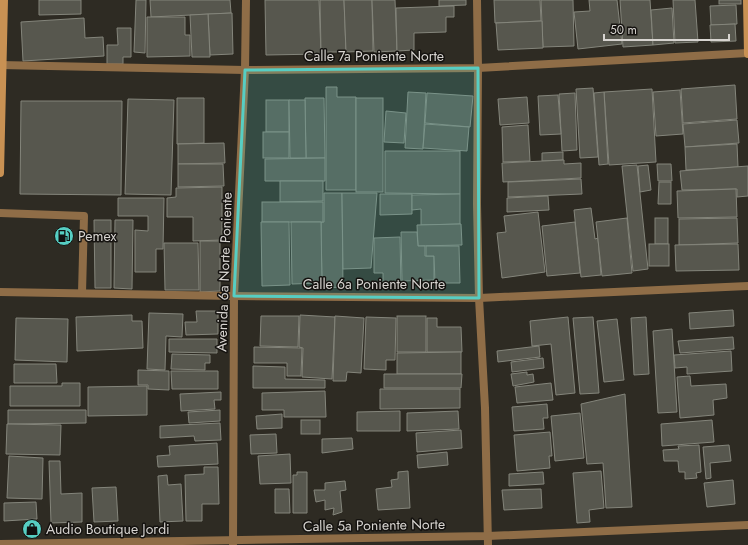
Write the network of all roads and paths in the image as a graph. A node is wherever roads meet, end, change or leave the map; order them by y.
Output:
1 (4, 0) edge
2 (246, 0) edge
3 (477, 0) edge
4 (747, 0) edge
5 (748, 53) edge
6 (2, 65) edge
7 (478, 68) junction
8 (245, 70) junction
9 (0, 173) edge
10 (0, 213) edge
11 (748, 286) edge
12 (0, 292) edge
13 (82, 293) junction
14 (234, 296) junction
15 (479, 298) junction
16 (748, 525) edge
17 (488, 541) edge
18 (233, 542) edge
19 (0, 544) edge

1 - 6 main road
2 - 8 street, Avenida 6a Norte Poniente
3 - 7 street
4 - 5 main road
5 - 7 street, Calle 7a Poniente Norte
6 - 8 street, Calle 7a Poniente Norte
6 - 9 main road
7 - 8 street, Calle 7a Poniente Norte
7 - 15 street
8 - 14 street, Avenida 6a Norte Poniente
10 - 13 street
11 - 15 street, Calle 6a Poniente Norte
12 - 13 street, Calle 6a Poniente Norte
13 - 14 street, Calle 6a Poniente Norte
14 - 15 street, Calle 6a Poniente Norte
14 - 18 street, Avenida 6a Norte Poniente
15 - 17 street
16 - 17 street, Calle 5a Poniente Norte
17 - 18 street, Calle 5a Poniente Norte
18 - 19 street, Calle 5a Poniente Norte

